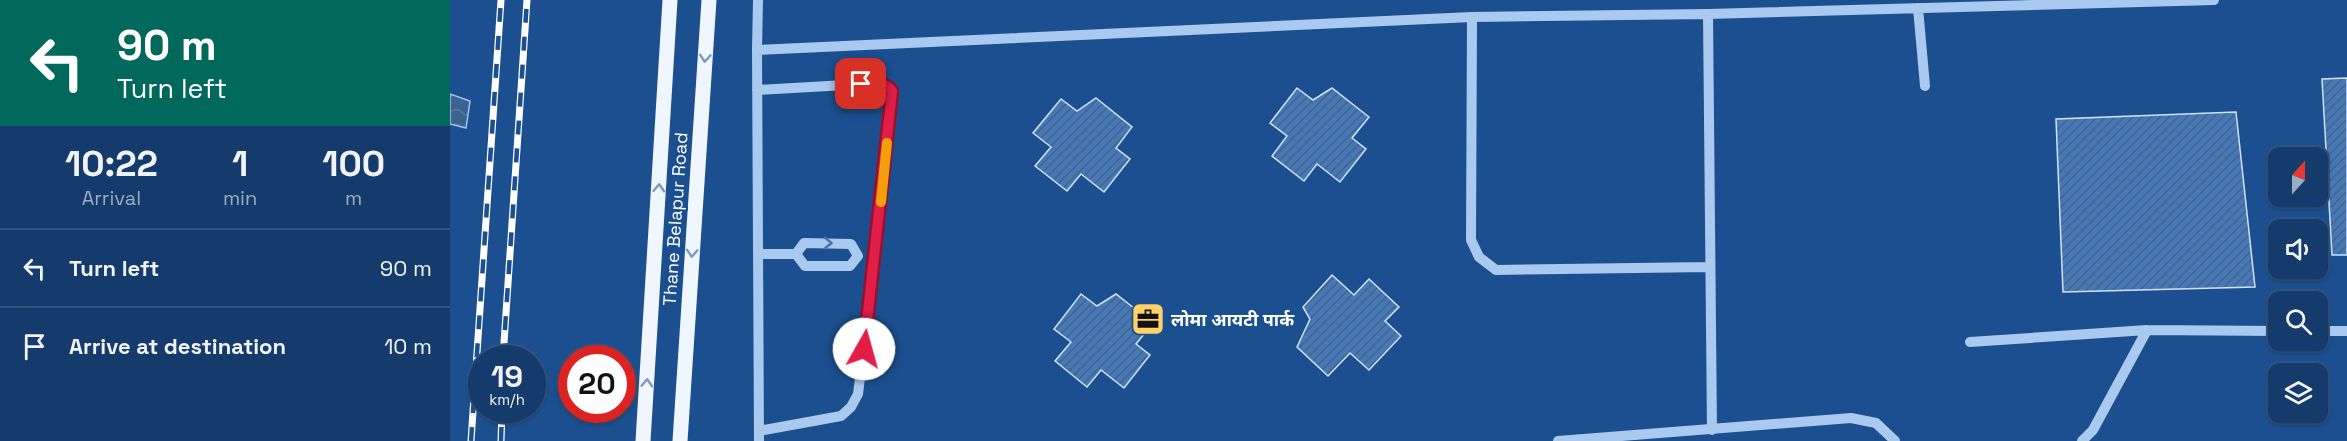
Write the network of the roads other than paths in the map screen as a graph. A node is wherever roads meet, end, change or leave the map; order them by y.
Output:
1 (670, 0) edge
2 (709, 0) edge
3 (758, 0) edge
4 (2214, 0) edge
5 (1918, 8) junction
6 (1708, 14) junction
7 (1473, 17) junction
8 (757, 50) junction
9 (1925, 86) dead end
10 (757, 90) junction
11 (758, 254) junction
12 (796, 254) junction
13 (858, 256) junction
14 (875, 259) junction
15 (1709, 267) junction
16 (2146, 330) junction
17 (2268, 331) edge
18 (2328, 331) edge
19 (2347, 332) edge
20 (1970, 342) dead end
21 (1712, 430) junction
22 (759, 436) edge
23 (643, 441) edge
24 (680, 441) edge
25 (1558, 441) edge
26 (1895, 441) edge
27 (2082, 441) edge

23 -> 1 main road, Thane Belapur Road
2 -> 24 main road, Thane Belapur Road
3 - 8 street
4 - 5 street
5 - 6 street
5 - 9 street
6 - 7 street
6 - 15 street
7 - 8 street
7 - 15 street
8 - 10 street
10 - 11 street
10 - 14 street
11 - 12 street
11 - 22 street
12 - 13 street
12 -> 13 street
13 - 14 street
14 - 22 street
15 - 21 street
16 - 17 street
16 - 20 street
16 - 27 street
18 - 19 street
21 - 25 street
21 - 26 street

